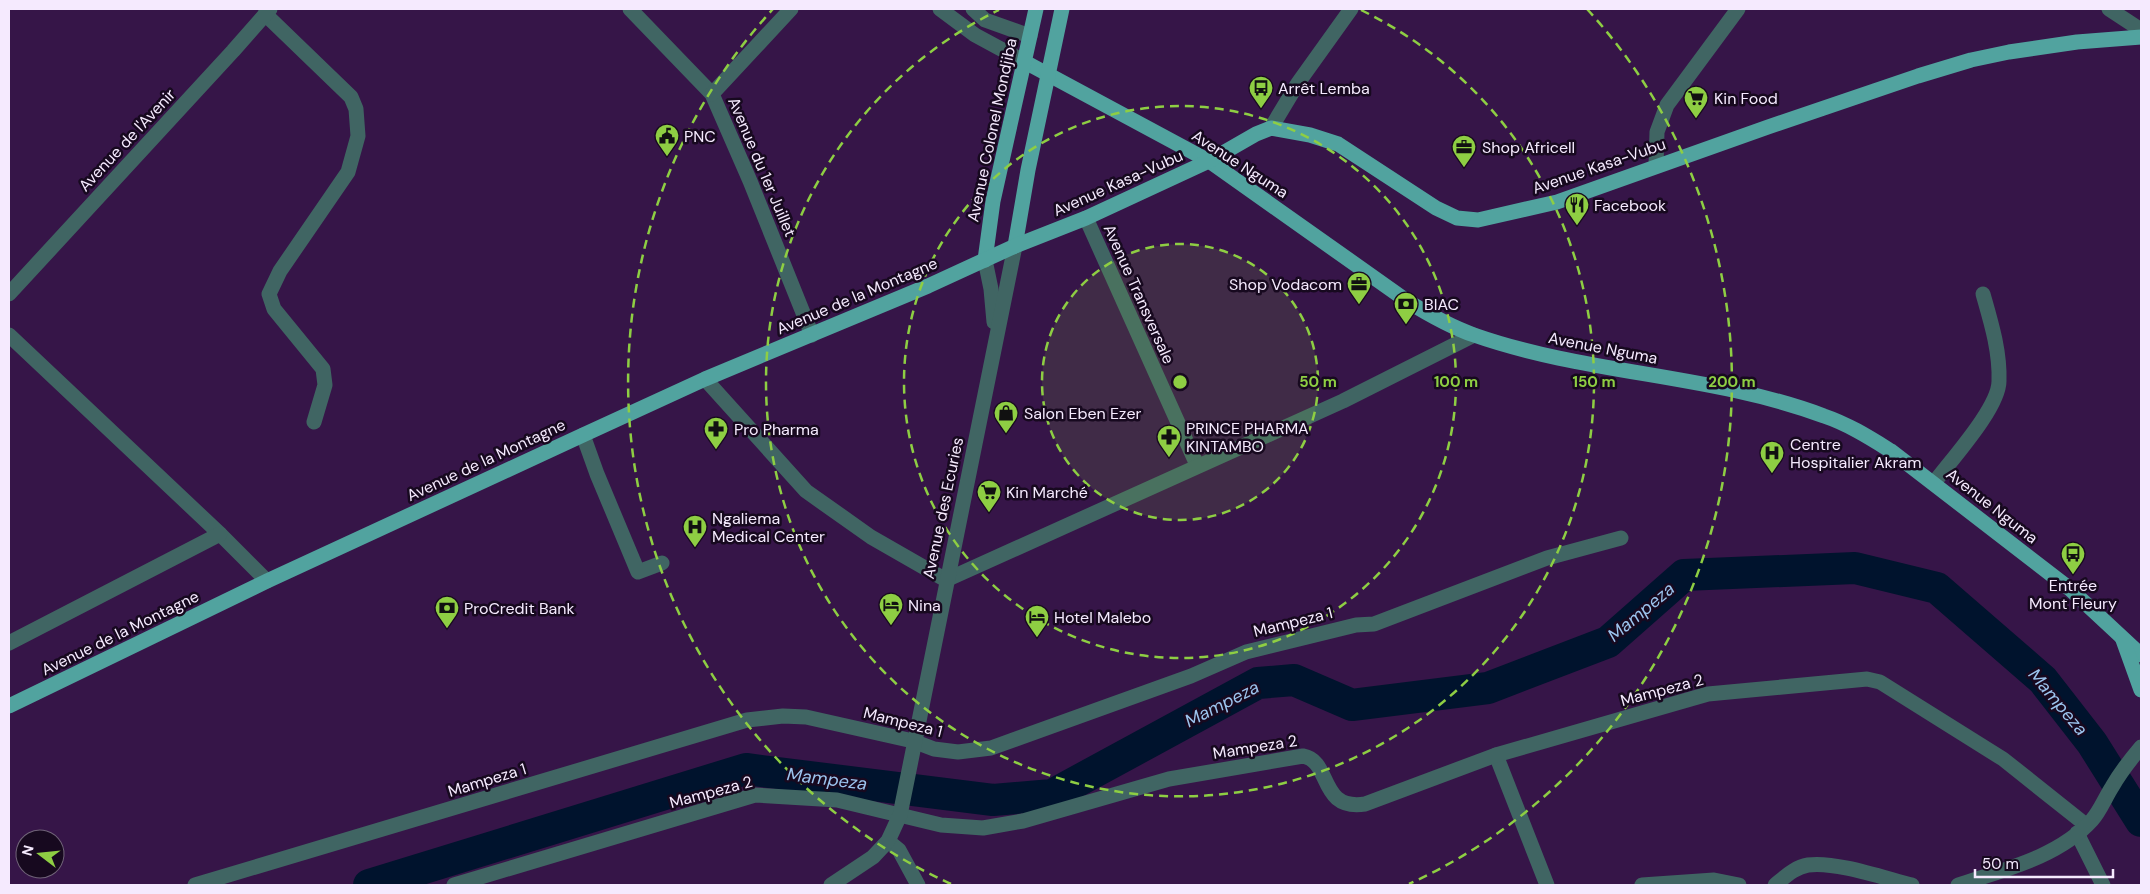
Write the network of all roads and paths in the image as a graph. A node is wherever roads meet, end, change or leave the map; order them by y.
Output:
1 (630, 9) edge
2 (791, 9) edge
3 (940, 9) edge
4 (973, 9) edge
5 (1036, 9) edge
6 (1062, 9) edge
7 (1351, 9) edge
8 (1738, 9) edge
9 (2116, 11) edge
10 (267, 12) edge
11 (2141, 30) edge
12 (1030, 36) junction
13 (2141, 37) edge
14 (1025, 62) junction
15 (1048, 75) junction
16 (712, 94) junction
17 (1271, 128) junction
18 (1210, 161) junction
19 (1656, 165) junction
20 (1086, 218) junction
21 (1015, 246) junction
22 (985, 260) junction
23 (9, 294) edge
24 (1983, 294) dead end
25 (9, 335) edge
26 (812, 335) junction
27 (1474, 335) junction
28 (995, 341) junction
29 (705, 380) junction
30 (314, 422) dead end
31 (583, 435) junction
32 (1197, 465) junction
33 (1934, 483) junction
34 (220, 534) junction
35 (1621, 538) dead end
36 (662, 563) dead end
37 (946, 580) junction
38 (267, 581) junction
39 (2122, 636) junction
40 (9, 643) edge
41 (2141, 655) edge
42 (2141, 690) edge
43 (9, 706) edge
44 (912, 747) junction
45 (1496, 755) junction
46 (2138, 757) edge
47 (900, 815) junction
48 (2082, 829) junction
49 (888, 841) junction
50 (196, 885) edge
51 (454, 885) edge
52 (831, 885) edge
53 (918, 885) edge
54 (1547, 885) edge
55 (1642, 885) edge
56 (1739, 885) edge
57 (1775, 885) edge
58 (1912, 885) edge
59 (1958, 885) edge
60 (2103, 885) edge

1 - 16 street, Avenue du 1er Juillet
2 - 16 street
3 - 14 street
4 - 12 street
5 - 12 main road, Avenue Colonel Mondjiba
6 - 15 main road
7 - 17 street
8 - 19 street
9 - 11 street
10 - 23 street, Avenue de l'Avenir
10 - 30 street
12 - 14 main road, Avenue Colonel Mondjiba
13 - 19 main road, Avenue Kasa-Vubu
14 - 15 main road, Avenue Nguma
14 - 22 main road, Avenue Colonel Mondjiba
15 - 18 main road, Avenue Nguma
15 - 21 main road
16 - 26 street, Avenue du 1er Juillet
17 - 18 main road, Avenue Kasa-Vubu
17 - 19 main road, Avenue Kasa-Vubu
18 - 20 main road, Avenue Kasa-Vubu
18 - 27 main road, Avenue Nguma
20 - 21 main road, Avenue Kasa-Vubu
20 - 32 street, Avenue Transversale
21 - 22 main road, Avenue Kasa-Vubu
21 - 28 street, Avenue des Ecuries
22 - 26 main road, Avenue de la Montagne
22 - 28 street, Avenue des Ecuries
24 - 33 street
25 - 34 street
26 - 29 main road, Avenue de la Montagne
27 - 32 street
27 - 33 main road, Avenue Nguma
28 - 37 street, Avenue des Ecuries
29 - 31 main road, Avenue de la Montagne
29 - 37 street
31 - 36 street
31 - 38 main road, Avenue de la Montagne
32 - 37 street
33 - 39 main road, Avenue Nguma
34 - 38 street
34 - 40 street
35 - 44 street, Mampeza 1
37 - 44 street, Avenue des Ecuries
38 - 43 main road, Avenue de la Montagne
39 - 41 main road, Avenue Nguma
39 - 42 main road
44 - 47 street, Avenue des Ecuries
44 - 50 street, Mampeza 1
45 - 47 street, Mampeza 2
45 - 48 street, Mampeza 2
45 - 54 street
46 - 48 street
47 - 49 street, Avenue des Ecuries
47 - 51 street, Mampeza 2
48 - 59 street
48 - 60 street
49 - 52 street, Avenue des Ecuries
49 - 53 street
55 - 56 street
57 - 58 street

